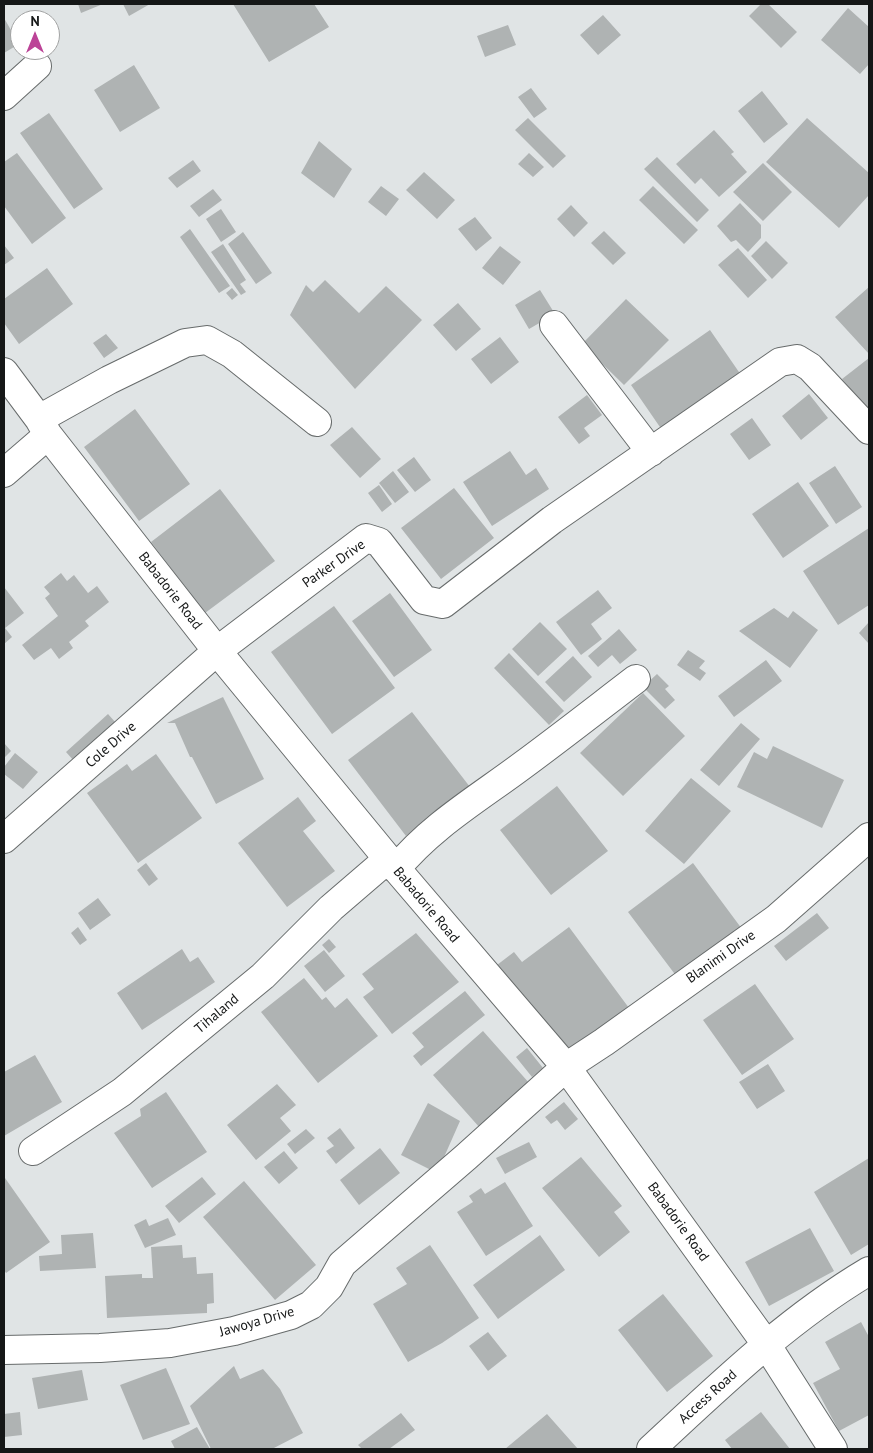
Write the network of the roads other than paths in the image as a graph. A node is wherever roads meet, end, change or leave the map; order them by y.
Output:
1 (37, 66) dead end
2 (4, 96) edge
3 (554, 325) dead end
4 (4, 372) edge
5 (317, 422) dead end
6 (44, 427) junction
7 (869, 430) edge
8 (651, 452) junction
9 (4, 472) edge
10 (218, 651) junction
11 (636, 679) dead end
12 (869, 837) edge
13 (4, 839) edge
14 (392, 864) junction
15 (566, 1068) junction
16 (33, 1150) dead end
17 (869, 1271) edge
18 (766, 1344) junction
19 (4, 1350) edge
20 (651, 1449) edge
21 (833, 1449) edge

1 - 2 street
3 - 8 street
4 - 6 street, Babadorie Road
5 - 6 street
6 - 9 street
6 - 10 street, Babadorie Road
7 - 8 street
8 - 10 street, Parker Drive
10 - 13 street, Cole Drive
10 - 14 street, Babadorie Road
11 - 14 street, Tihaland
12 - 15 street, Blanimi Drive
14 - 15 street, Babadorie Road
14 - 16 street, Tihaland
15 - 18 street, Babadorie Road
15 - 19 street, Jawoya Drive
17 - 18 street, Access Road
18 - 20 street, Access Road
18 - 21 street, Babadorie Road

